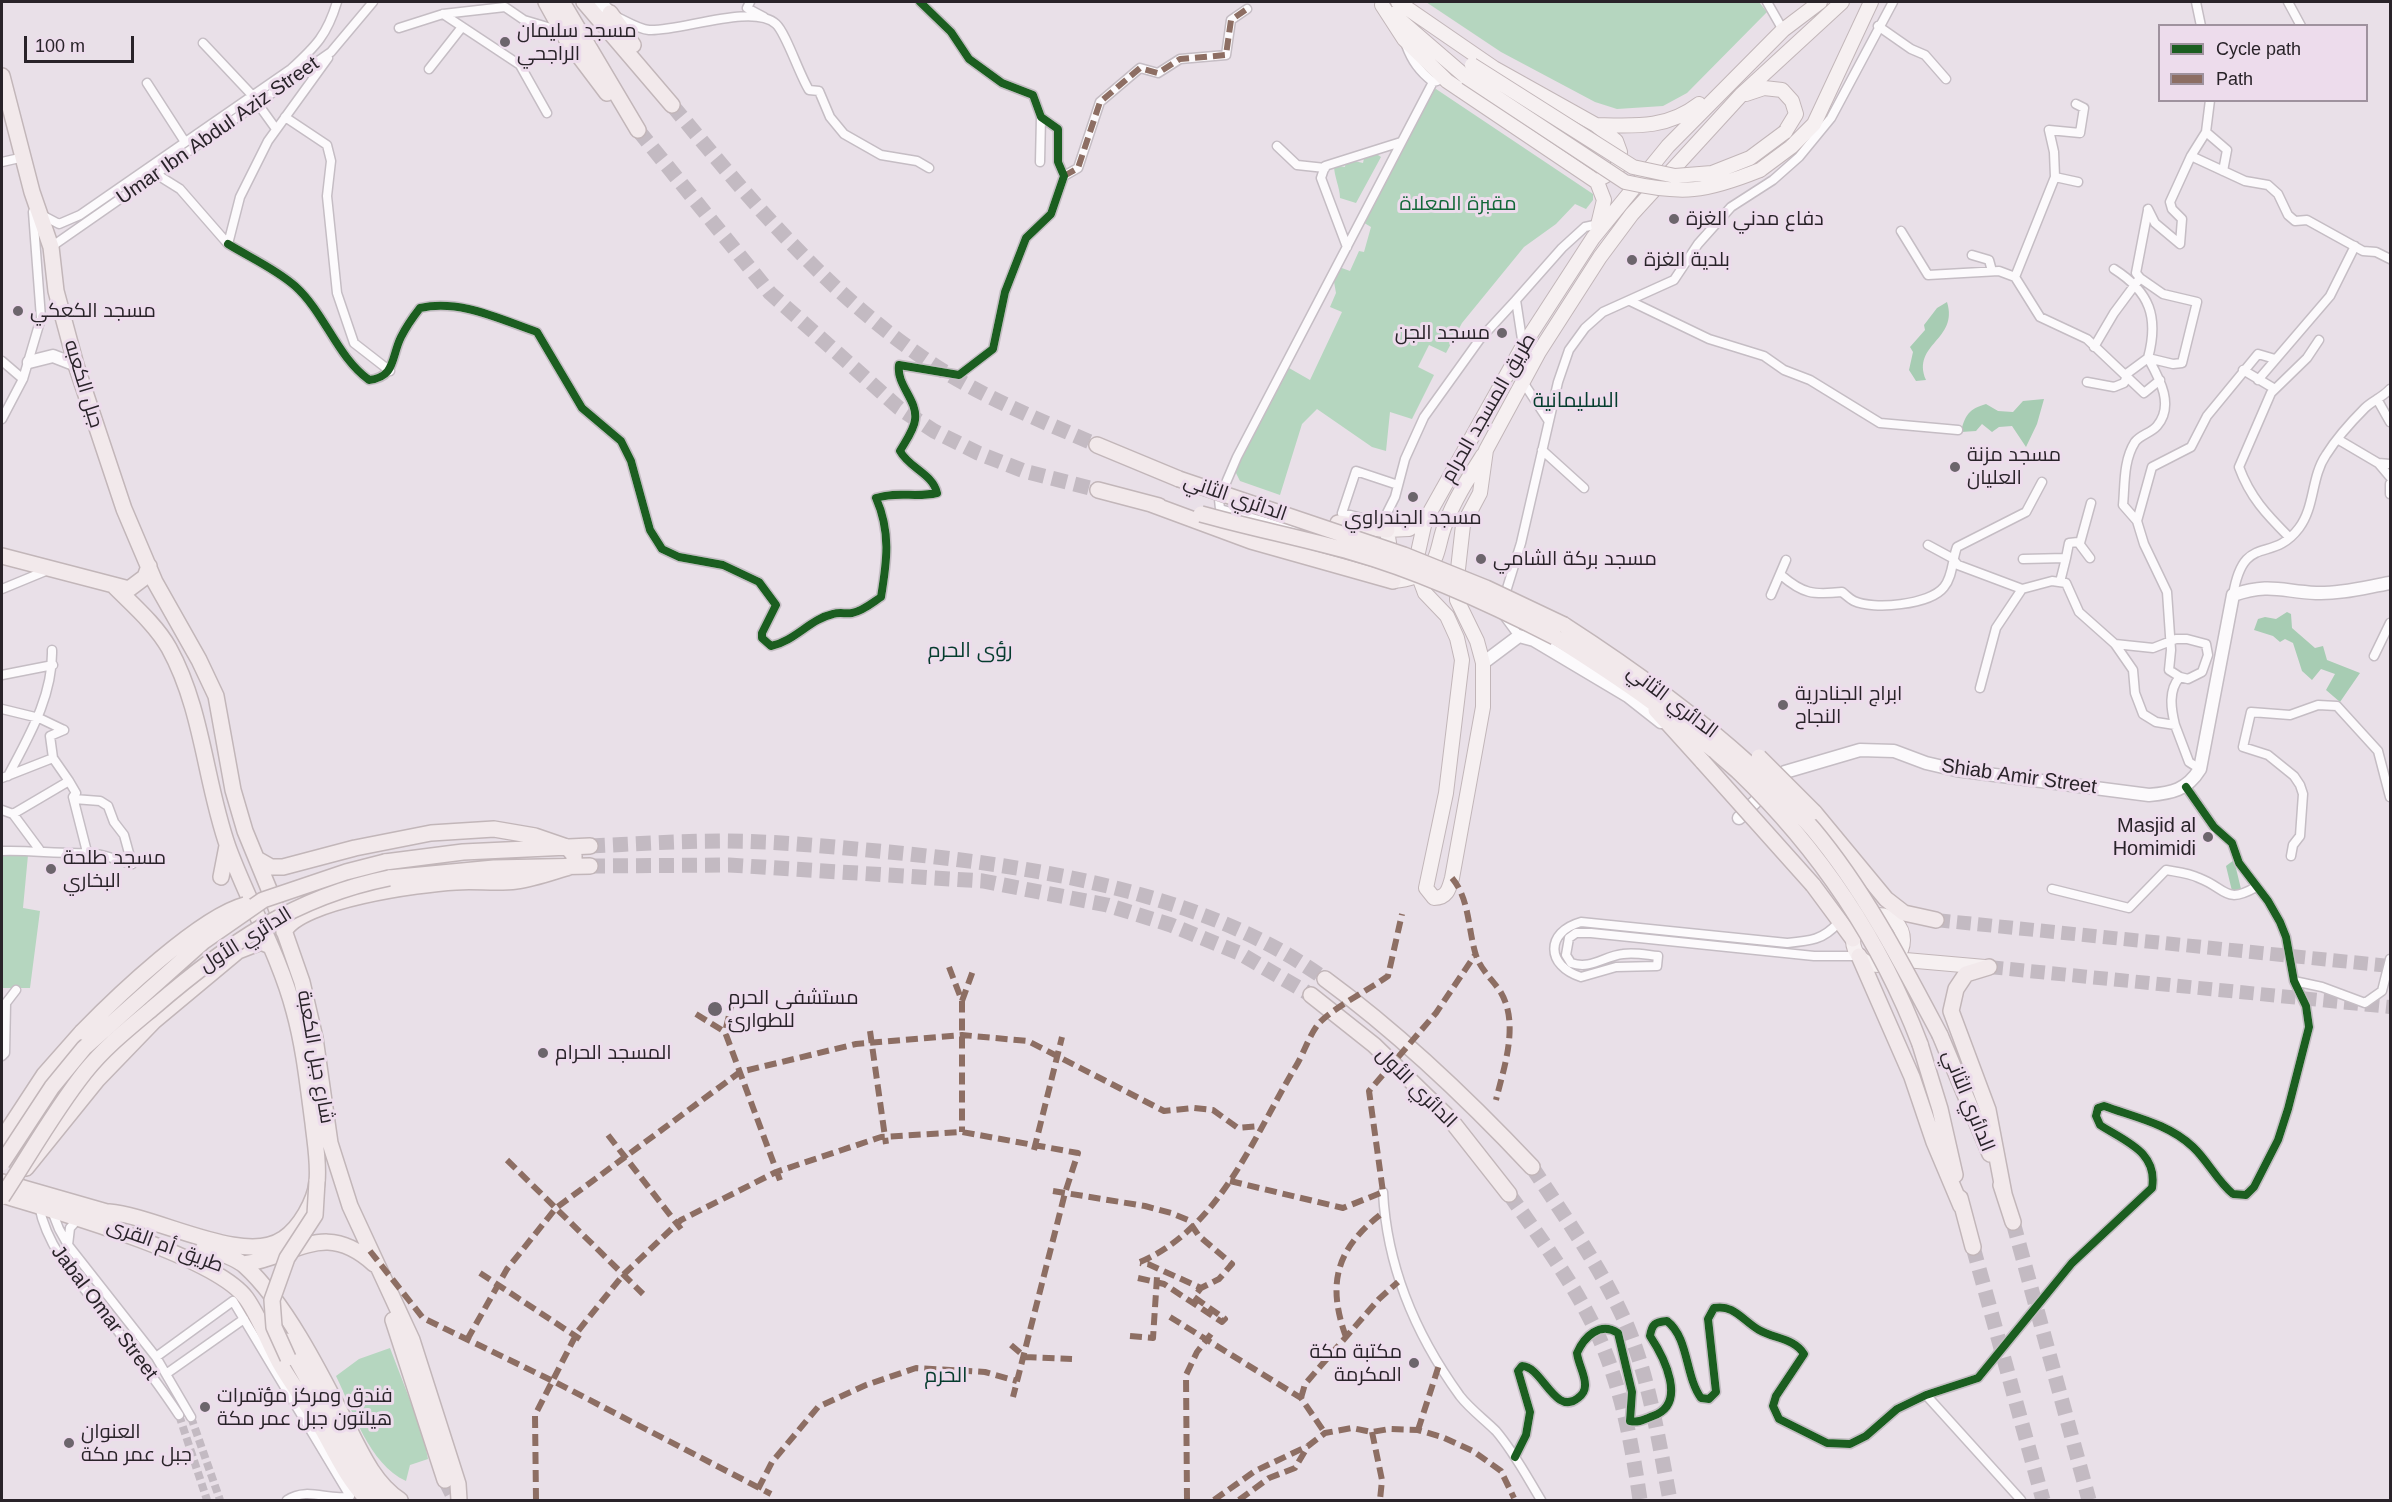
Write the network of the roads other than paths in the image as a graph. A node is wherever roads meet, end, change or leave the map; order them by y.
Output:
1 (337, 2) edge
2 (373, 2) edge
3 (469, 2) edge
4 (546, 2) edge
5 (562, 2) edge
6 (584, 2) edge
7 (750, 2) edge
8 (920, 2) edge
9 (1397, 2) edge
10 (1767, 2) edge
11 (1820, 2) edge
12 (1842, 2) edge
13 (1870, 2) edge
14 (1893, 2) edge
15 (2196, 2) edge
16 (2288, 2) edge
17 (1380, 3) edge
18 (605, 7) edge
19 (478, 8) junction
20 (1246, 9) dead end
21 (443, 14) junction
22 (764, 17) junction
23 (2201, 24) edge
24 (2300, 24) edge
25 (1878, 26) junction
26 (462, 27) junction
27 (399, 28) dead end
28 (1783, 30) junction
29 (632, 31) junction
30 (562, 32) junction
31 (1404, 39) junction
32 (203, 43) dead end
33 (331, 52) junction
34 (429, 69) dead end
35 (1469, 71) junction
36 (2, 76) edge
37 (1946, 79) dead end
38 (1447, 81) junction
39 (1731, 81) junction
40 (1433, 82) junction
41 (147, 83) dead end
42 (654, 84) junction
43 (251, 94) junction
44 (1741, 95) junction
45 (2210, 102) edge
46 (258, 104) junction
47 (2076, 104) dead end
48 (672, 105) tunnel mouth
49 (622, 107) junction
50 (547, 113) dead end
51 (285, 117) junction
52 (1041, 117) junction
53 (1596, 125) junction
54 (276, 129) junction
55 (638, 130) tunnel mouth
56 (2206, 132) junction
57 (185, 142) junction
58 (1401, 142) junction
59 (1277, 146) dead end
60 (2191, 156) junction
61 (24, 157) junction
62 (2, 162) edge
63 (1040, 162) dead end
64 (930, 168) dead end
65 (1324, 168) junction
66 (1583, 171) junction
67 (2223, 171) junction
68 (156, 174) junction
69 (1064, 176) junction
70 (2055, 177) junction
71 (2078, 182) dead end
72 (32, 192) junction
73 (39, 213) junction
74 (1599, 224) junction
75 (1901, 231) dead end
76 (1593, 238) junction
77 (228, 244) junction
78 (2355, 246) junction
79 (1347, 247) junction
80 (51, 248) junction
81 (1972, 255) dead end
82 (2391, 259) edge
83 (2114, 269) dead end
84 (1992, 271) junction
85 (2015, 277) junction
86 (2138, 281) junction
87 (1516, 300) junction
88 (1630, 301) junction
89 (2319, 340) dead end
90 (1524, 346) junction
91 (2094, 347) junction
92 (2148, 358) junction
93 (2275, 359) junction
94 (2, 361) edge
95 (29, 362) junction
96 (76, 365) junction
97 (2244, 370) junction
98 (390, 371) junction
99 (2126, 376) junction
100 (23, 379) junction
101 (2160, 380) junction
102 (2258, 380) junction
103 (1523, 382) junction
104 (2087, 382) dead end
105 (2276, 388) junction
106 (2391, 389) edge
107 (2377, 399) junction
108 (3, 414) edge
109 (1548, 420) junction
110 (2391, 422) edge
111 (1958, 430) dead end
112 (2339, 440) junction
113 (1097, 445) tunnel mouth
114 (1486, 450) junction
115 (1542, 450) junction
116 (2378, 463) junction
117 (2391, 464) edge
118 (1180, 475) junction
119 (2391, 477) edge
120 (2042, 482) dead end
121 (2391, 484) edge
122 (1398, 485) junction
123 (1584, 488) dead end
124 (1098, 490) tunnel mouth
125 (2391, 494) edge
126 (2091, 503) dead end
127 (1428, 516) junction
128 (1199, 519) junction
129 (2138, 521) junction
130 (1384, 526) junction
131 (1444, 526) junction
132 (2289, 537) junction
133 (2080, 543) junction
134 (1928, 545) dead end
135 (1386, 555) junction
136 (2, 556) edge
137 (1952, 558) junction
138 (2066, 558) junction
139 (2090, 558) dead end
140 (1786, 560) dead end
141 (2024, 560) dead end
142 (149, 566) junction
143 (49, 570) junction
144 (1367, 574) junction
145 (1418, 574) junction
146 (1781, 575) junction
147 (1393, 581) junction
148 (155, 582) joint
149 (2060, 582) junction
150 (2391, 584) edge
151 (115, 587) junction
152 (2, 589) edge
153 (2022, 589) junction
154 (1425, 593) junction
155 (1771, 595) dead end
156 (2233, 595) junction
157 (2391, 623) edge
158 (1559, 631) junction
159 (1519, 636) junction
160 (2170, 642) junction
161 (2115, 644) junction
162 (52, 650) dead end
163 (2374, 656) dead end
164 (1483, 663) junction
165 (53, 665) junction
166 (2, 675) edge
167 (2180, 677) junction
168 (1980, 688) dead end
169 (1639, 690) junction
170 (2, 709) edge
171 (39, 718) junction
172 (2175, 725) junction
173 (1675, 733) junction
174 (53, 758) junction
175 (1749, 764) junction
176 (2200, 770) junction
177 (5, 777) edge
178 (69, 781) junction
179 (2186, 788) junction
180 (2391, 797) edge
181 (74, 799) junction
182 (2, 810) edge
183 (14, 814) junction
184 (1739, 818) dead end
185 (227, 846) junction
186 (590, 846) tunnel mouth
187 (567, 847) junction
188 (39, 849) junction
189 (2, 851) edge
190 (87, 852) junction
191 (2291, 856) dead end
192 (257, 860) junction
193 (590, 866) tunnel mouth
194 (569, 867) junction
195 (221, 877) dead end
196 (2256, 887) junction
197 (2052, 889) dead end
198 (263, 900) junction
199 (1892, 919) junction
200 (1936, 920) joint
201 (1838, 923) junction
202 (284, 932) junction
203 (1853, 939) junction
204 (270, 946) junction
205 (1859, 956) junction
206 (1894, 959) junction
207 (2391, 959) edge
208 (1989, 967) joint
209 (1324, 979) tunnel mouth
210 (2294, 981) junction
211 (16, 990) dead end
212 (1311, 995) tunnel mouth
213 (2, 1056) edge
214 (2, 1139) edge
215 (2, 1163) edge
216 (1532, 1167) tunnel mouth
217 (7, 1181) edge
218 (317, 1181) junction
219 (1383, 1192) dead end
220 (1509, 1194) tunnel mouth
221 (2004, 1194) junction
222 (2, 1196) edge
223 (1962, 1206) junction
224 (45, 1208) junction
225 (109, 1212) junction
226 (75, 1217) junction
227 (2013, 1222) tunnel mouth
228 (285, 1238) joint
229 (68, 1245) junction
230 (1973, 1247) tunnel mouth
231 (359, 1251) junction
232 (244, 1264) junction
233 (380, 1269) junction
234 (243, 1319) junction
235 (159, 1361) junction
236 (150, 1372) junction
237 (166, 1374) junction
238 (1926, 1395) junction
239 (306, 1400) junction
240 (179, 1415) tunnel mouth
241 (191, 1417) tunnel mouth
242 (1515, 1457) junction
243 (445, 1480) tunnel mouth
244 (287, 1500) edge
245 (368, 1500) edge
246 (384, 1500) edge
247 (400, 1500) edge
248 (459, 1500) edge
249 (1541, 1500) edge
250 (2021, 1500) edge

1 - 43 street, Umar Ibn Abdul Aziz Street
2 - 33 street, Umar Ibn Abdul Aziz Street
3 - 19 street
4 - 30 highway
5 - 49 highway
6 - 42 highway
7 - 22 street
8 - 52 street
9 - 35 main road
9 - 53 main road
10 - 28 street
11 - 28 main road, طريق المسجد الحرام
12 - 44 main road, طريق المسجد الحرام
13 - 35 main road, bridge
14 - 25 street
15 - 23 street
16 - 24 street
17 - 31 main road
17 - 35 main road
18 - 29 highway
19 - 21 street
19 - 30 street
20 - 69 street
21 - 26 street
21 - 27 street
22 - 29 street
22 - 64 street
25 - 37 street
25 - 88 street
26 - 34 street
26 - 50 street
28 - 39 main road, طريق المسجد الحرام
29 - 42 highway
30 - 49 highway
31 - 38 main road
31 - 40 street
32 - 43 street
33 - 46 street, Umar Ibn Abdul Aziz Street
33 - 51 street
35 - 44 main road, bridge
36 - 61 highway, جبل الكعبه
38 - 40 street
38 - 66 main road
39 - 53 main road
39 - 76 main road, طريق المسجد الحرام
40 - 58 street
41 - 57 street
42 - 48 highway
43 - 57 street, Umar Ibn Abdul Aziz Street
44 - 103 main road, طريق المسجد الحرام
45 - 56 street
46 - 54 street
46 - 68 street, Umar Ibn Abdul Aziz Street
47 - 70 street
49 - 55 highway
51 - 54 street
51 - 98 street
52 - 63 street
52 - 69 street
53 - 66 main road
54 - 77 street
56 - 60 street
56 - 67 street
57 - 73 street, Umar Ibn Abdul Aziz Street
58 - 65 street
58 - 79 street
59 - 65 street
60 - 67 street
60 - 86 street
61 - 62 street
61 - 72 highway, جبل الكعبه
65 - 79 street
66 - 74 main road
67 - 78 street
68 - 77 street
68 - 80 street, Umar Ibn Abdul Aziz Street
69 - 98 street
70 - 71 street
70 - 85 street
72 - 73 highway, جبل الكعبه
72 - 95 street
73 - 80 highway, جبل الكعبه
74 - 76 main road
74 - 87 street
75 - 84 street
76 - 90 main road, طريق المسجد الحرام
77 - 98 street
78 - 82 street
78 - 93 street
79 - 135 street
80 - 96 highway, جبل الكعبه
81 - 84 street
83 - 86 street
84 - 85 street
85 - 91 street
86 - 91 street
86 - 92 street
86 - 92 street
87 - 90 street
87 - 122 street
88 - 109 street
88 - 111 street
89 - 105 street
90 - 127 main road, طريق المسجد الحرام
91 - 99 street
92 - 99 street
92 - 101 street
93 - 97 street
93 - 102 street
94 - 100 street
95 - 96 street
95 - 100 street
96 - 142 highway, جبل الكعبه
97 - 102 street
97 - 129 street
99 - 101 street
99 - 104 street
100 - 108 street
101 - 129 street
102 - 105 street
103 - 109 street
103 - 114 main road, طريق المسجد الحرام
105 - 132 street
106 - 107 street
107 - 110 street
107 - 112 street
109 - 115 street
112 - 116 street
112 - 132 street
113 - 118 highway, الدائري الثاني
114 - 131 main road
114 - 164 main road, طريق المسجد الحرام
115 - 123 street
115 - 159 street
116 - 117 street
116 - 119 street
118 - 130 highway
118 - 158 highway, الدائري الثاني, bridge
120 - 137 street
121 - 125 street
122 - 130 street
122 - 130 street
124 - 128 highway, الدائري الثاني
126 - 133 street
127 - 130 main road
127 - 131 main road
127 - 145 main road, طريق المسجد الحرام
128 - 144 highway
128 - 158 highway, الدائري الثاني, bridge
129 - 160 street
130 - 135 main road
131 - 145 main road
132 - 156 street
133 - 138 street
133 - 139 street
134 - 137 street
135 - 144 main road
136 - 143 highway
137 - 146 street
137 - 153 street
138 - 141 street
138 - 149 street
140 - 146 street
142 - 148 highway, جبل الكعبه
142 - 151 highway
143 - 151 highway
143 - 152 street
144 - 147 highway
145 - 147 main road
145 - 154 main road, طريق المسجد الحرام
146 - 155 street
147 - 154 main road
148 - 192 highway, شارع جبل الكعبة
149 - 153 street
149 - 161 street
150 - 156 street
151 - 185 highway, شارع جبل الكعبة
153 - 168 street
154 - 164 main road, طريق المسجد الحرام
156 - 176 street
157 - 163 street
158 - 169 highway, الدائري الثاني
158 - 175 highway, الدائري الثاني
159 - 164 street
159 - 173 street
160 - 161 street
160 - 167 street
160 - 167 street
161 - 172 street
162 - 165 street
165 - 166 street
165 - 171 street
167 - 172 street
169 - 173 highway
169 - 175 highway, الدائري الثاني
170 - 171 street
171 - 174 street
171 - 177 street
172 - 176 street
173 - 201 highway, bridge
174 - 177 street
174 - 178 street
175 - 200 highway, bridge
175 - 221 highway, الدائري الثاني, bridge
175 - 223 highway, الدائري الثاني, bridge
176 - 179 street
178 - 181 street
178 - 183 street
179 - 184 street, Shiab Amir Street
179 - 196 street
180 - 191 street
181 - 190 street
181 - 190 street
182 - 183 street
183 - 188 street
185 - 195 highway
185 - 204 highway, شارع جبل الكعبة
186 - 187 highway, الدائري الأول
187 - 192 highway
187 - 194 highway
187 - 198 highway, الدائري الأول, bridge
188 - 189 street
188 - 190 street
192 - 202 highway, شارع جبل الكعبة
193 - 194 highway, الدائري الأول
194 - 202 highway
194 - 217 highway, الدائري الأول, bridge
196 - 197 street
196 - 210 street
198 - 214 highway, bridge
198 - 215 highway, الدائري الأول, bridge
199 - 200 main road
199 - 203 main road
199 - 206 main road
201 - 203 highway
201 - 205 street
202 - 233 highway, شارع جبل الكعبة
203 - 205 main road
204 - 217 highway
204 - 218 highway, شارع جبل الكعبة
205 - 206 main road
205 - 223 highway
206 - 208 main road
207 - 210 street
208 - 221 highway
209 - 216 highway, الدائري الأول
210 - 238 street
211 - 213 street
212 - 220 highway, الدائري الأول
217 - 222 highway, الدائري الأول, bridge
217 - 225 highway, طريق أم القرى
218 - 228 highway, شارع جبل الكعبة, bridge
218 - 239 highway, bridge
219 - 242 street
221 - 227 highway, الدائري الثاني
222 - 224 highway, طريق أم القرى
223 - 230 highway, الدائري الثاني
224 - 226 highway, طريق أم القرى
224 - 229 street
224 - 236 street, Jabal Omar Street
225 - 228 highway, طريق أم القرى
225 - 232 highway, طريق أم القرى
226 - 229 street, Jabal Omar Street
226 - 239 highway, طريق أم القرى
226 - 246 highway, طريق أم القرى
229 - 235 street, Jabal Omar Street
231 - 232 highway, طريق أم القرى
231 - 233 highway
231 - 243 highway
232 - 247 highway, طريق أم القرى
233 - 248 highway, شارع جبل الكعبة
234 - 235 street
234 - 237 street
234 - 244 street
235 - 236 street
235 - 237 street, Jabal Omar Street
236 - 240 street, Jabal Omar Street
237 - 241 street, Jabal Omar Street
238 - 242 street
238 - 250 street
239 - 245 highway, طريق أم القرى
242 - 249 street

